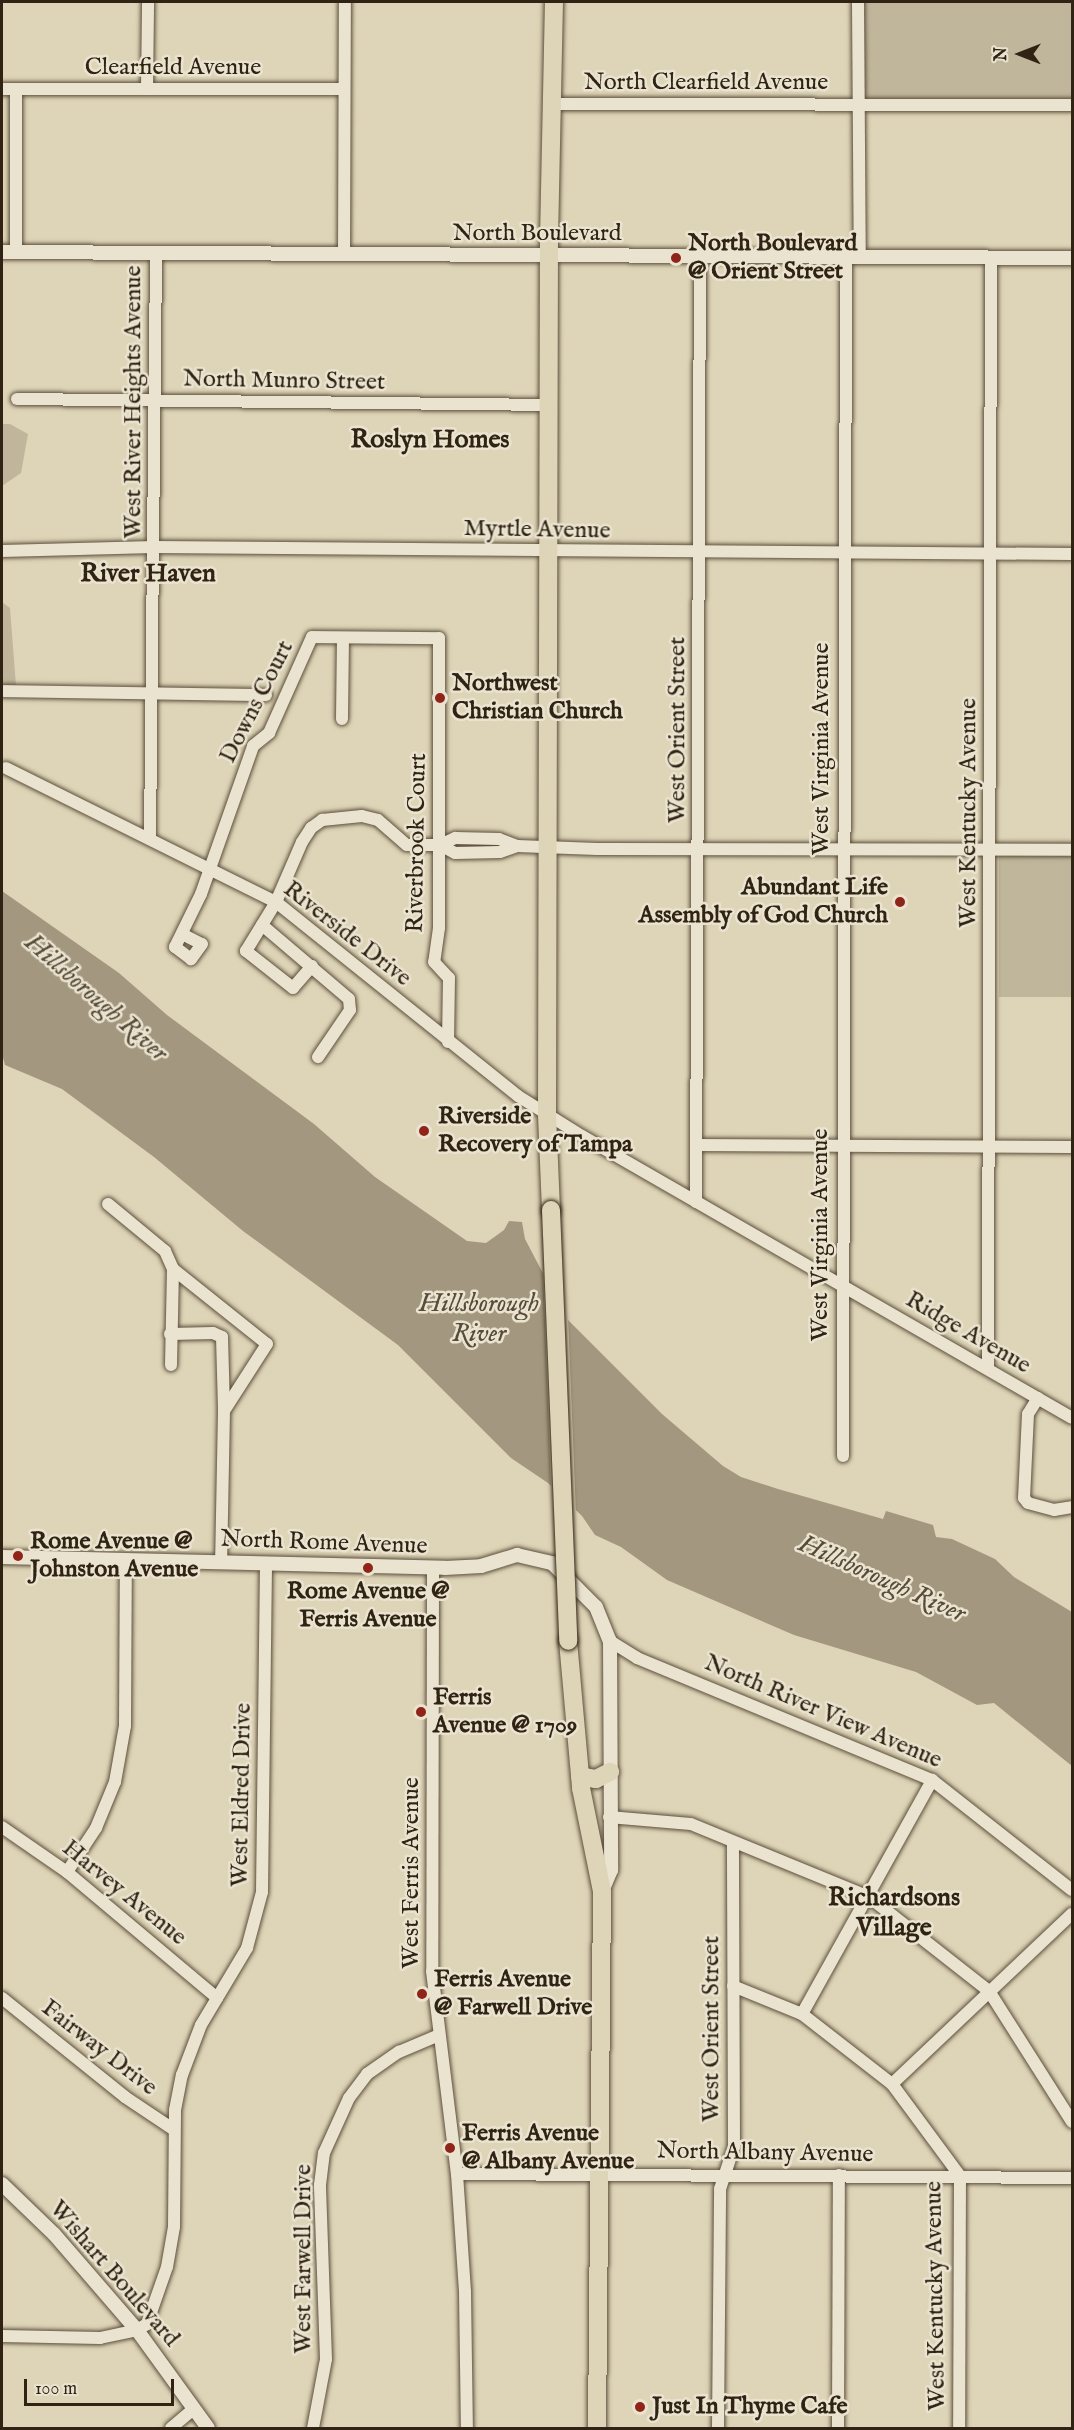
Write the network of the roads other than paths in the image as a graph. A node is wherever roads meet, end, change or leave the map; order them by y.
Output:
1 (148, 2) edge
2 (345, 2) edge
3 (554, 2) edge
4 (858, 2) edge
5 (2, 88) edge
6 (16, 89) junction
7 (147, 89) junction
8 (344, 89) junction
9 (553, 104) junction
10 (858, 104) junction
11 (1072, 105) edge
12 (9, 252) edge
13 (156, 253) junction
14 (344, 255) junction
15 (549, 256) junction
16 (700, 257) junction
17 (991, 257) junction
18 (853, 258) junction
19 (1072, 258) edge
20 (17, 399) dead end
21 (156, 401) junction
22 (550, 405) junction
23 (154, 547) junction
24 (2, 551) edge
25 (549, 551) junction
26 (700, 553) junction
27 (843, 553) junction
28 (990, 553) junction
29 (1072, 554) edge
30 (343, 638) junction
31 (439, 638) joint
32 (4, 691) dead end
33 (152, 693) junction
34 (266, 694) dead end
35 (342, 719) dead end
36 (6, 768) dead end
37 (150, 839) junction
38 (440, 845) junction
39 (549, 848) junction
40 (699, 849) junction
41 (843, 849) junction
42 (990, 850) junction
43 (1072, 850) edge
44 (209, 871) junction
45 (276, 902) junction
46 (262, 925) junction
47 (182, 934) dead end
48 (312, 966) junction
49 (448, 1042) junction
50 (318, 1057) dead end
51 (548, 1113) junction
52 (696, 1145) junction
53 (842, 1147) junction
54 (988, 1147) junction
55 (1072, 1147) edge
56 (696, 1202) junction
57 (108, 1204) dead end
58 (173, 1269) junction
59 (842, 1284) junction
60 (171, 1334) junction
61 (171, 1365) dead end
62 (988, 1368) junction
63 (1038, 1398) junction
64 (224, 1411) junction
65 (1072, 1418) edge
66 (843, 1456) dead end
67 (1072, 1507) edge
68 (2, 1557) edge
69 (126, 1560) junction
70 (221, 1562) junction
71 (266, 1563) junction
72 (433, 1568) junction
73 (610, 1641) junction
74 (610, 1772) junction
75 (580, 1776) junction
76 (932, 1780) junction
77 (609, 1817) junction
78 (2, 1827) edge
79 (733, 1842) junction
80 (68, 1872) junction
81 (1072, 1890) edge
82 (602, 1891) junction
83 (868, 1897) junction
84 (1072, 1914) edge
85 (733, 1986) junction
86 (989, 1991) junction
87 (2, 1998) edge
88 (217, 1998) junction
89 (802, 2014) junction
90 (439, 2035) junction
91 (892, 2084) junction
92 (1072, 2122) edge
93 (173, 2129) junction
94 (598, 2173) junction
95 (726, 2173) junction
96 (457, 2174) junction
97 (839, 2175) junction
98 (960, 2176) junction
99 (1072, 2178) edge
100 (2, 2184) edge
101 (137, 2330) junction
102 (2, 2336) edge
103 (194, 2409) junction
104 (171, 2428) edge
105 (207, 2428) edge
106 (313, 2428) edge
107 (467, 2428) edge
108 (597, 2428) edge
109 (718, 2428) edge
110 (838, 2428) edge
111 (959, 2428) edge

1 - 7 street
2 - 8 street
3 - 9 main road
4 - 10 street, West Virginia Avenue
5 - 6 street, Clearfield Avenue
6 - 7 street, Clearfield Avenue
6 - 12 street
7 - 8 street, Clearfield Avenue
8 - 14 street
9 - 10 street, North Clearfield Avenue
9 - 15 main road
10 - 11 street
10 - 18 street, West Virginia Avenue
12 - 13 street, North Boulevard
13 - 14 street, North Boulevard
13 - 21 street, West River Heights Avenue
14 - 15 street, North Boulevard
15 - 16 street, North Boulevard
15 - 22 main road
16 - 18 street, North Boulevard
16 - 26 street, West Orient Street
17 - 18 street, North Boulevard
17 - 19 street, North Boulevard
17 - 28 street, West Kentucky Avenue
18 - 27 street, West Virginia Avenue
20 - 21 street, North Munro Street
21 - 22 street, North Munro Street
21 - 23 street, West River Heights Avenue
22 - 25 main road
23 - 24 street, Myrtle Avenue
23 - 25 street, Myrtle Avenue
23 - 33 street, West River Heights Avenue
25 - 26 street, Myrtle Avenue
25 - 39 main road
26 - 27 street, Myrtle Avenue
26 - 40 street, West Orient Street
27 - 28 street, Myrtle Avenue
27 - 41 street, West Virginia Avenue
28 - 29 street, Myrtle Avenue
28 - 42 street, West Kentucky Avenue
30 - 31 street, Downs Court
30 - 35 street
30 - 44 street, Downs Court
31 - 38 street, Riverbrook Court
32 - 33 street
33 - 34 street
33 - 37 street, West River Heights Avenue
36 - 37 street, Riverside Drive
37 - 44 street, Riverside Drive
38 - 39 street
38 - 45 street
38 - 49 street, Riverbrook Court
39 - 40 street
39 - 51 main road
40 - 41 street
40 - 52 street, West Orient Street
41 - 42 street
41 - 53 street, West Virginia Avenue
42 - 43 street
42 - 54 street, West Kentucky Avenue
44 - 45 street, Riverside Drive
44 - 47 street
45 - 46 street
45 - 49 street, Riverside Drive
46 - 48 street
46 - 48 street
48 - 50 street
49 - 51 street, Riverside Drive
51 - 56 street, Riverside Drive
51 - 75 main road, bridge
52 - 53 street
52 - 56 street, West Orient Street
53 - 54 street
53 - 59 street, West Virginia Avenue
54 - 55 street
54 - 62 street, West Kentucky Avenue
56 - 59 street, Ridge Avenue
57 - 58 street
58 - 60 street
58 - 64 street
59 - 62 street, Ridge Avenue
59 - 66 street, West Virginia Avenue
60 - 61 street
60 - 64 street
62 - 63 street, Ridge Avenue
63 - 65 street, Ridge Avenue
63 - 67 street
64 - 70 street
68 - 69 street, North Rome Avenue
69 - 70 street, North Rome Avenue
69 - 80 street
70 - 71 street, North Rome Avenue
71 - 72 street, North Rome Avenue
71 - 88 street, West Eldred Drive
72 - 73 street, North Rome Avenue
72 - 90 street, West Ferris Avenue
73 - 74 street
73 - 76 street, North River View Avenue
74 - 75 main road
74 - 77 street
75 - 82 main road
76 - 81 street, North River View Avenue
76 - 83 street
77 - 79 street
77 - 82 street
78 - 80 street, Harvey Avenue
79 - 83 street
79 - 85 street, West Orient Street
80 - 88 street, Harvey Avenue
82 - 94 main road
83 - 86 street
83 - 89 street
84 - 86 street
85 - 89 street, West Kentucky Avenue
85 - 95 street, West Orient Street
86 - 91 street
86 - 92 street
87 - 93 street, Fairway Drive
88 - 93 street, West Eldred Drive
89 - 91 street, West Kentucky Avenue
90 - 96 street, West Ferris Avenue
90 - 106 street, West Farwell Drive
91 - 98 street, West Kentucky Avenue
93 - 101 street, West Eldred Drive
94 - 95 street, North Albany Avenue
94 - 96 street, North Albany Avenue
94 - 108 main road
95 - 97 street, North Albany Avenue
95 - 109 street, West Orient Street
96 - 107 street, West Ferris Avenue
97 - 98 street, North Albany Avenue
97 - 110 street
98 - 99 street, North Albany Avenue
98 - 111 street, West Kentucky Avenue
100 - 101 street, Wishart Boulevard
101 - 102 street
101 - 103 street, Wishart Boulevard
103 - 104 street
103 - 105 street, Wishart Boulevard

